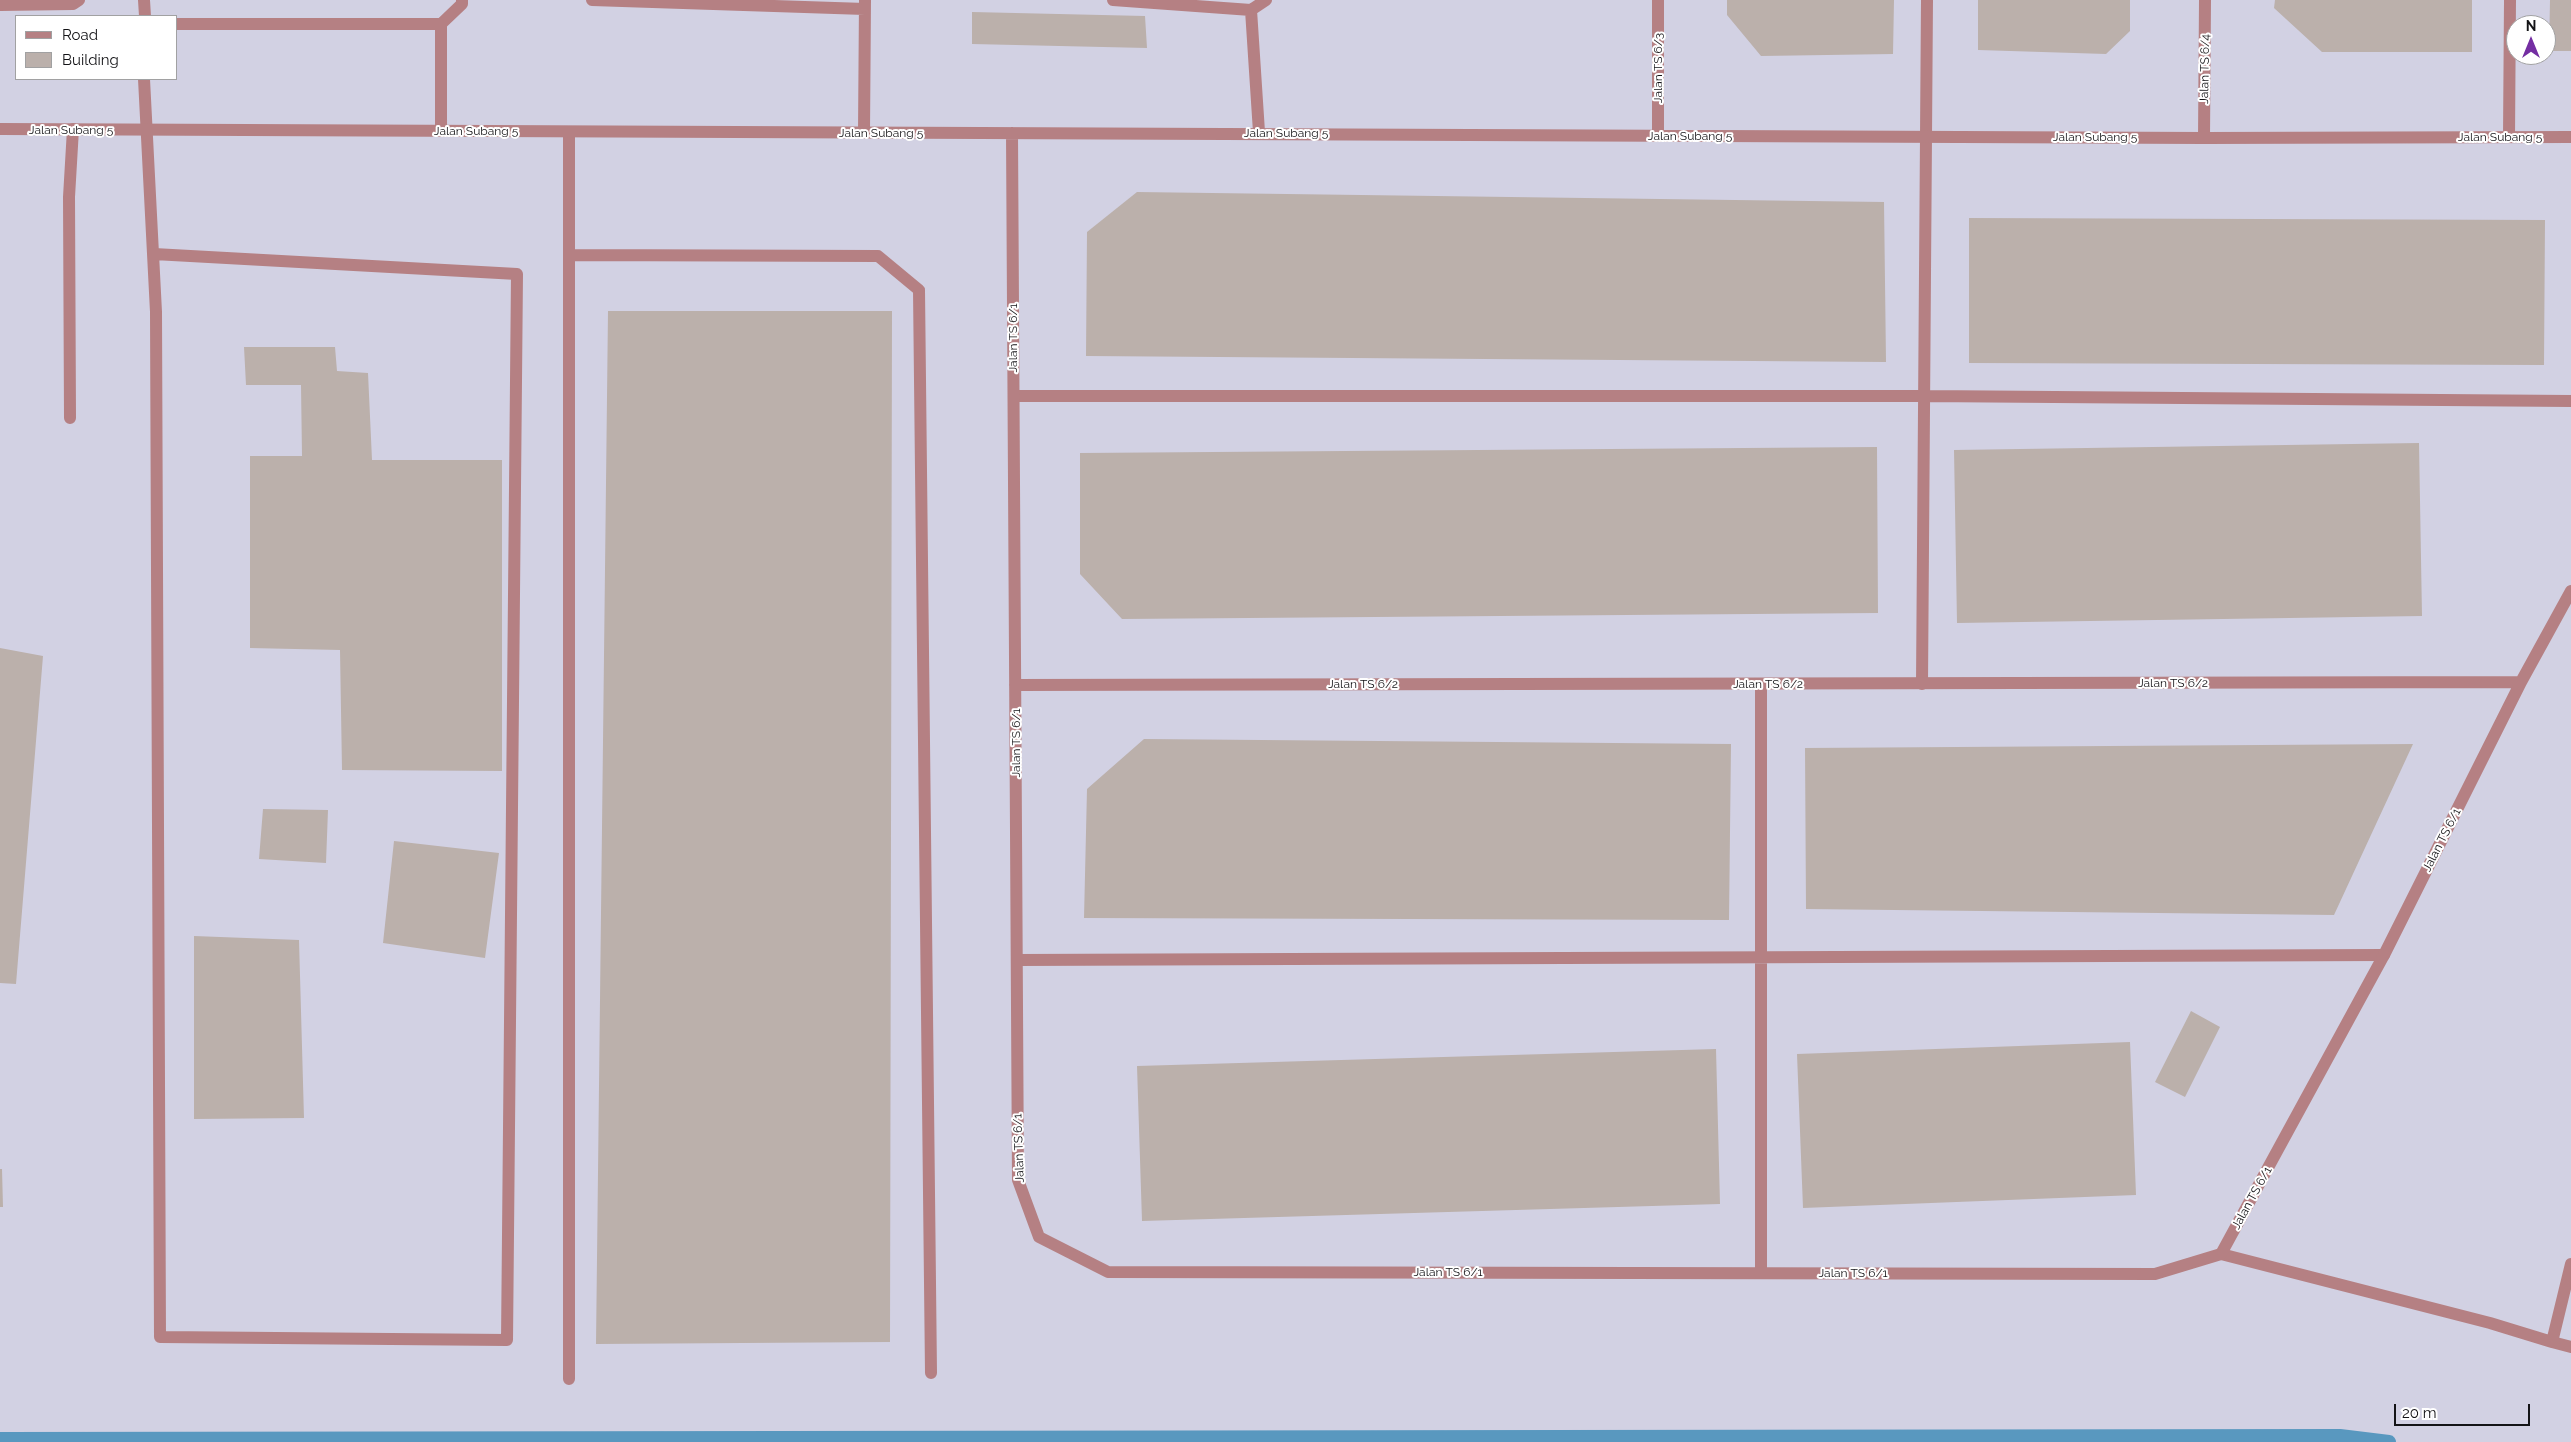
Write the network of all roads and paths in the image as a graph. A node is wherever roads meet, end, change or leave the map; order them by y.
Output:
1 (79, 0) edge
2 (144, 0) edge
3 (462, 0) edge
4 (592, 0) edge
5 (1113, 0) edge
6 (1266, 0) edge
7 (1658, 0) edge
8 (1927, 0) edge
9 (2205, 0) edge
10 (2510, 0) edge
11 (865, 4) edge
12 (0, 5) edge
13 (1251, 10) junction
14 (144, 15) edge
15 (178, 24) edge
16 (441, 24) junction
17 (144, 80) edge
18 (0, 129) edge
19 (73, 130) junction
20 (145, 130) junction
21 (441, 131) junction
22 (569, 132) junction
23 (864, 132) junction
24 (1259, 132) junction
25 (1012, 133) junction
26 (1658, 136) junction
27 (1926, 136) junction
28 (2509, 137) junction
29 (2571, 137) edge
30 (2204, 138) junction
31 (154, 254) junction
32 (569, 255) junction
33 (1014, 396) junction
34 (1924, 396) junction
35 (2571, 401) edge
36 (70, 418) dead end
37 (2571, 592) edge
38 (2521, 682) junction
39 (1761, 684) junction
40 (1922, 684) junction
41 (1015, 685) junction
42 (2384, 955) junction
43 (1761, 958) junction
44 (1017, 960) junction
45 (2221, 1254) junction
46 (2571, 1264) edge
47 (1761, 1272) junction
48 (2552, 1342) junction
49 (2571, 1347) edge
50 (931, 1373) dead end
51 (569, 1379) dead end

1 - 12 street
2 - 14 street
3 - 16 street
4 - 11 street
5 - 13 street
6 - 13 street
7 - 26 street, Jalan TS 6/3
8 - 27 street
9 - 30 street, Jalan TS 6/4
10 - 28 street
11 - 23 street
13 - 24 street
15 - 16 street
16 - 21 street
17 - 20 street
18 - 19 street, Jalan Subang 5
19 - 20 street, Jalan Subang 5
19 - 36 street
20 - 21 street, Jalan Subang 5
20 - 31 street
21 - 22 street, Jalan Subang 5
22 - 23 street, Jalan Subang 5
22 - 32 street
23 - 25 street, Jalan Subang 5
24 - 25 street, Jalan Subang 5
24 - 26 street, Jalan Subang 5
25 - 33 street, Jalan TS 6/1
26 - 27 street, Jalan Subang 5
27 - 30 street, Jalan Subang 5
27 - 34 street
28 - 29 street, Jalan Subang 5
28 - 30 street, Jalan Subang 5
31 - 31 street
32 - 50 street
32 - 51 street
33 - 34 street
33 - 41 street, Jalan TS 6/1
34 - 35 street
34 - 40 street
37 - 38 street, Jalan TS 6/1
38 - 40 street, Jalan TS 6/2
38 - 42 street, Jalan TS 6/1
39 - 40 street, Jalan TS 6/2
39 - 41 street, Jalan TS 6/2
39 - 43 street
41 - 44 street, Jalan TS 6/1
42 - 43 street
42 - 45 street, Jalan TS 6/1
43 - 44 street
43 - 47 street
44 - 47 street, Jalan TS 6/1
45 - 47 street, Jalan TS 6/1
45 - 48 street
46 - 48 street
48 - 49 street

